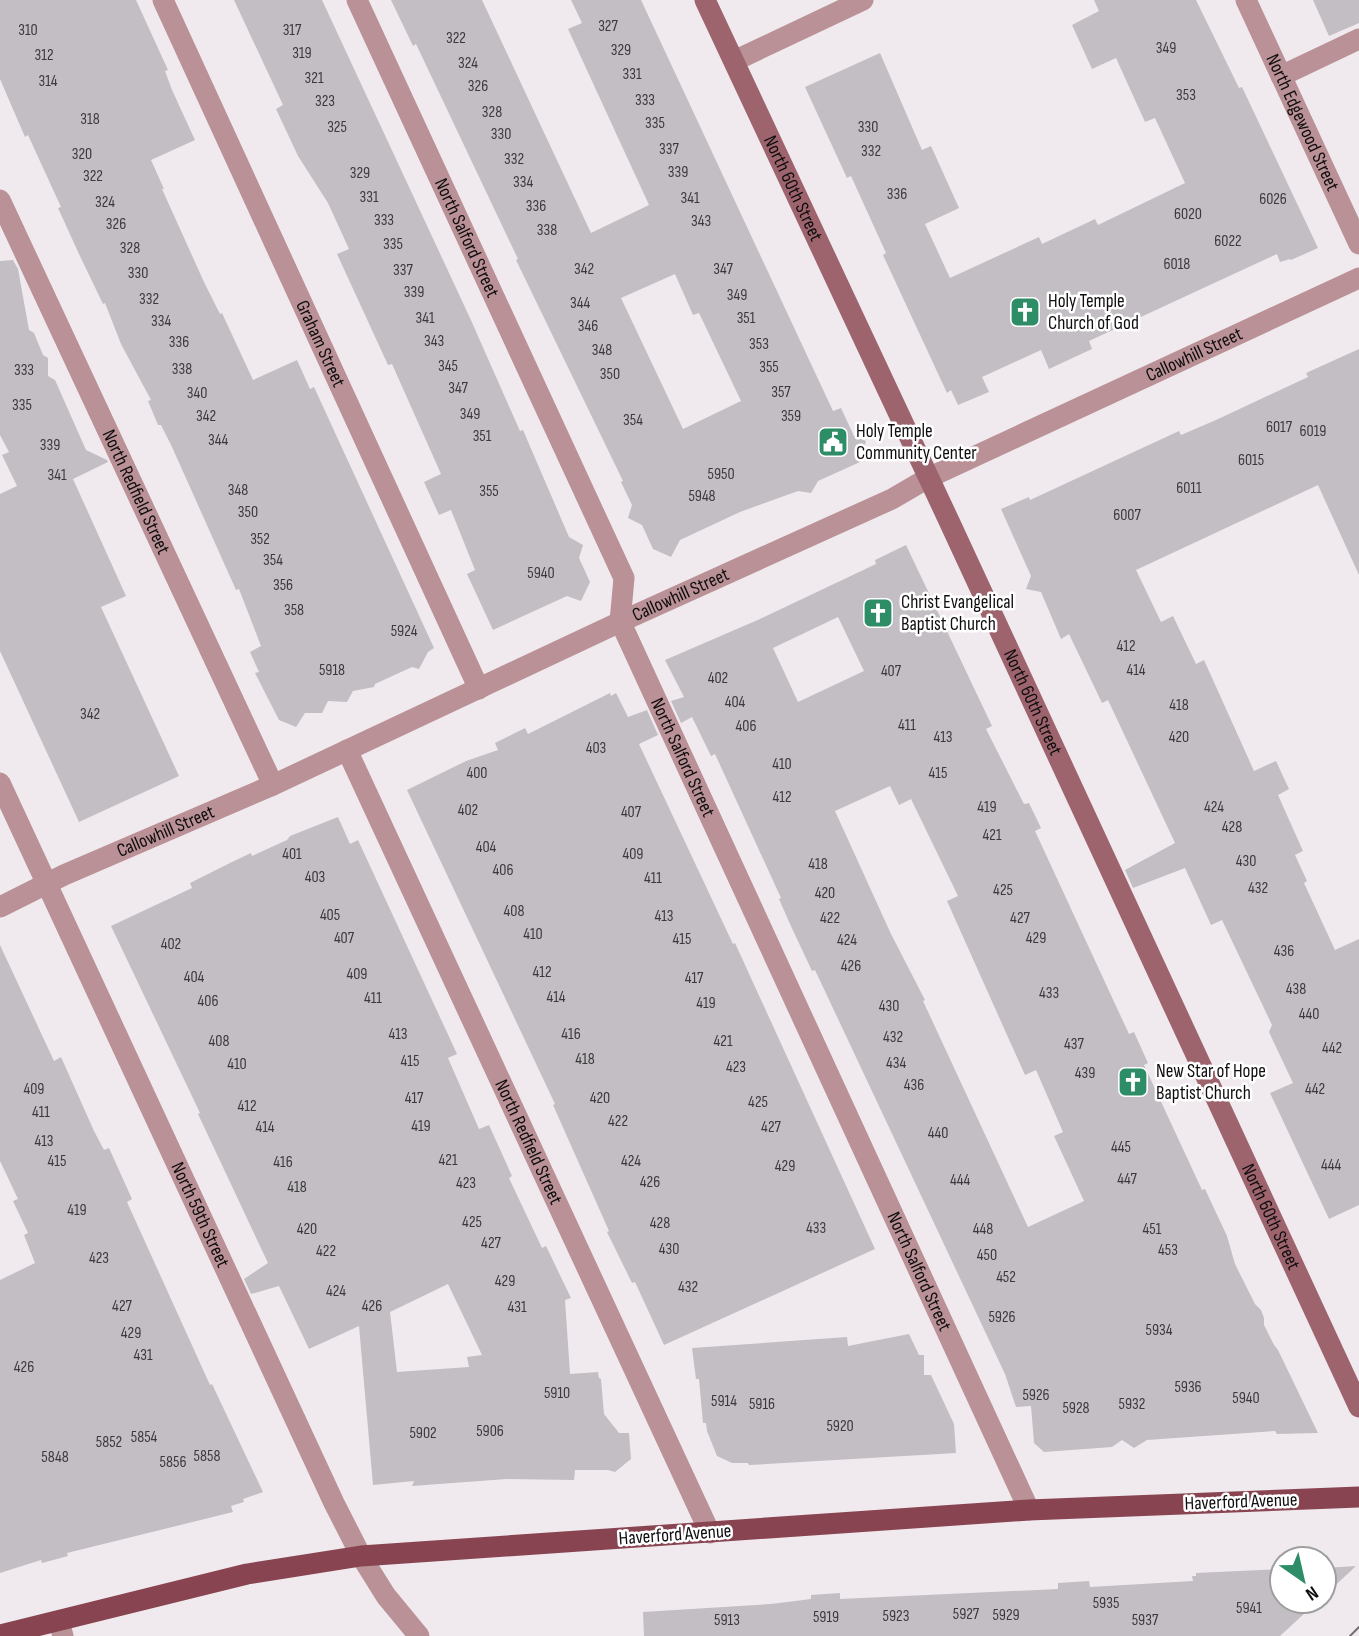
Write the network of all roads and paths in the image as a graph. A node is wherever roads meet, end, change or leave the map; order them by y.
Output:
1 (163, 0) edge
2 (357, 0) edge
3 (705, 0) edge
4 (863, 0) edge
5 (1246, 0) edge
6 (1359, 39) edge
7 (734, 61) junction
8 (1281, 75) junction
9 (0, 200) edge
10 (1359, 244) edge
11 (1359, 278) edge
12 (928, 478) junction
13 (620, 622) junction
14 (479, 689) junction
15 (347, 750) junction
16 (0, 783) edge
17 (273, 785) junction
18 (47, 885) junction
19 (0, 907) edge
20 (1359, 1407) edge
21 (1359, 1497) edge
22 (1029, 1510) junction
23 (710, 1533) junction
24 (361, 1556) junction
25 (61, 1629) edge
26 (0, 1635) edge
27 (419, 1636) edge

1 - 14 street, Graham Street
2 - 13 street, North Salford Street
3 - 7 street, North 60th Street
4 - 7 street
5 - 8 street, North Edgewood Street
6 - 8 street
7 - 12 street, North 60th Street
8 - 10 street, North Edgewood Street
9 - 17 street, North Redfield Street
11 - 12 street, Callowhill Street
12 - 13 street, Callowhill Street
12 - 20 street, North 60th Street
13 - 14 street, Callowhill Street
13 - 22 street, North Salford Street
14 - 15 street, Callowhill Street
15 - 17 street, Callowhill Street
15 - 23 street, North Redfield Street
16 - 18 street, North 59th Street
17 - 18 street, Callowhill Street
18 - 19 street, Callowhill Street
18 - 24 street, North 59th Street
21 - 22 main road, Haverford Avenue
22 - 23 main road, Haverford Avenue
23 - 24 main road, Haverford Avenue
24 - 25 main road, Haverford Avenue
24 - 27 street, North 59th Street
25 - 26 main road, Haverford Avenue

